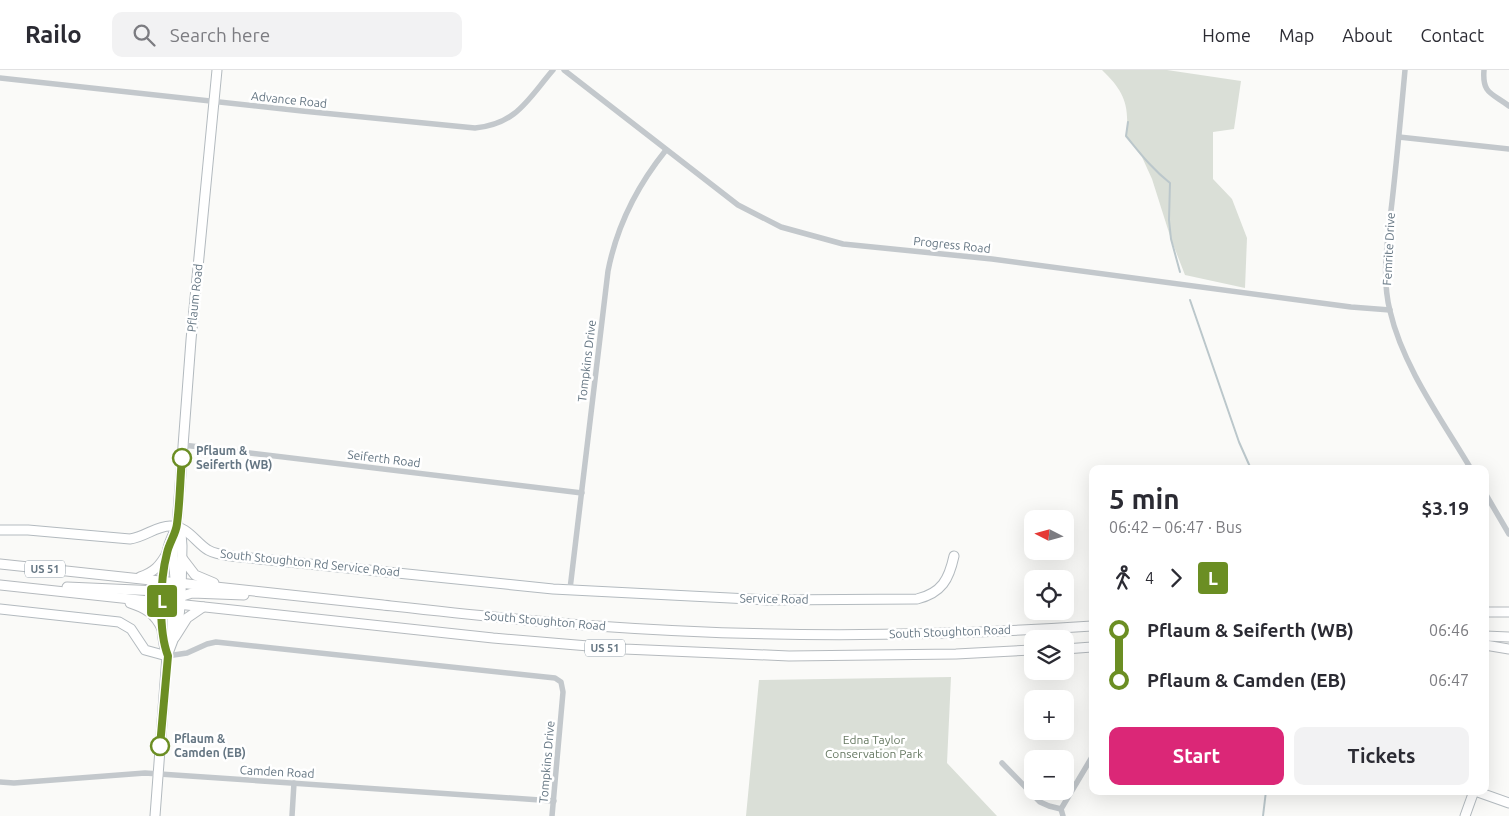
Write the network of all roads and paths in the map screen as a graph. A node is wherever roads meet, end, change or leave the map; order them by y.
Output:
1 (217, 70) edge
2 (552, 70) edge
3 (564, 70) edge
4 (1405, 70) edge
5 (1484, 70) edge
6 (0, 78) edge
7 (214, 101) junction
8 (1509, 106) edge
9 (1399, 137) junction
10 (1509, 149) edge
11 (666, 150) junction
12 (1390, 310) junction
13 (183, 445) junction
14 (1469, 465) edge
15 (582, 493) junction
16 (1489, 500) edge
17 (177, 526) junction
18 (0, 530) edge
19 (1509, 534) edge
20 (166, 553) junction
21 (954, 556) dead end
22 (182, 558) junction
23 (0, 564) edge
24 (136, 578) junction
25 (0, 585) edge
26 (171, 585) junction
27 (220, 588) junction
28 (40, 589) junction
29 (570, 589) junction
30 (287, 595) junction
31 (122, 598) junction
32 (174, 600) junction
33 (203, 607) junction
34 (0, 609) edge
35 (1489, 612) edge
36 (1509, 612) edge
37 (1089, 626) edge
38 (162, 629) junction
39 (1489, 636) edge
40 (175, 637) junction
41 (1509, 637) edge
42 (1489, 646) edge
43 (1089, 647) edge
44 (1074, 648) edge
45 (1509, 649) edge
46 (1024, 650) edge
47 (168, 656) junction
48 (1089, 762) edge
49 (1002, 763) dead end
50 (158, 773) junction
51 (0, 782) edge
52 (294, 783) junction
53 (1474, 795) edge
54 (1486, 795) edge
55 (554, 801) junction
56 (1509, 803) edge
57 (1062, 809) junction
58 (155, 816) edge
59 (292, 816) edge
60 (552, 816) edge
61 (1063, 816) edge
62 (1466, 816) edge

1 - 7 main road, Pflaum Road
2 - 7 street, Advance Road
3 - 11 street, Progress Road
4 - 9 street, Femrite Drive
5 - 8 street
6 - 7 street, Advance Road
7 - 13 main road, Pflaum Road
9 - 10 street
9 - 12 street, Femrite Drive
11 - 12 street, Progress Road
11 - 15 street, Tompkins Drive
12 - 14 street, Femrite Drive
13 - 15 street, Seiferth Road
13 - 17 main road, Pflaum Road
15 - 29 street, Tompkins Drive
16 - 19 street
17 - 18 main road
17 - 20 main road, Pflaum Road
17 - 22 main road, Pflaum Road
17 - 26 main road
17 - 29 main road, South Stoughton Rd Service Road
20 - 24 main road
20 - 26 main road, Pflaum Road
21 - 29 main road, Service Road
22 - 26 main road, Pflaum Road
22 - 27 main road
23 - 24 main road, South Stoughton Road / US 51
24 - 26 main road, South Stoughton Road / US 51
25 - 28 main road, South Stoughton Road / US 51
26 - 27 main road, South Stoughton Road / US 51
26 - 28 main road
26 - 32 main road, Pflaum Road
26 - 32 main road, Pflaum Road
27 - 30 main road, South Stoughton Road / US 51
28 - 31 main road, South Stoughton Road / US 51
30 - 32 main road
30 - 37 main road, South Stoughton Road / US 51
31 - 32 main road, South Stoughton Road / US 51
31 - 38 main road
32 - 33 main road, South Stoughton Road / US 51
32 - 38 main road, Pflaum Road
32 - 40 main road, Pflaum Road
32 - 47 main road
33 - 40 main road
33 - 46 main road, South Stoughton Road / US 51
34 - 47 main road
35 - 36 main road
38 - 47 main road, Pflaum Road
39 - 41 main road
40 - 47 main road, Pflaum Road
42 - 45 main road
43 - 44 main road
47 - 50 main road, Pflaum Road
47 - 55 street, Tompkins Drive
48 - 57 street
49 - 57 street
50 - 51 street, Camden Road
50 - 52 street, Camden Road
50 - 58 main road, Pflaum Road
52 - 55 street, Camden Road
52 - 59 street
53 - 62 main road
54 - 56 main road
55 - 60 street, Tompkins Drive
57 - 61 street

